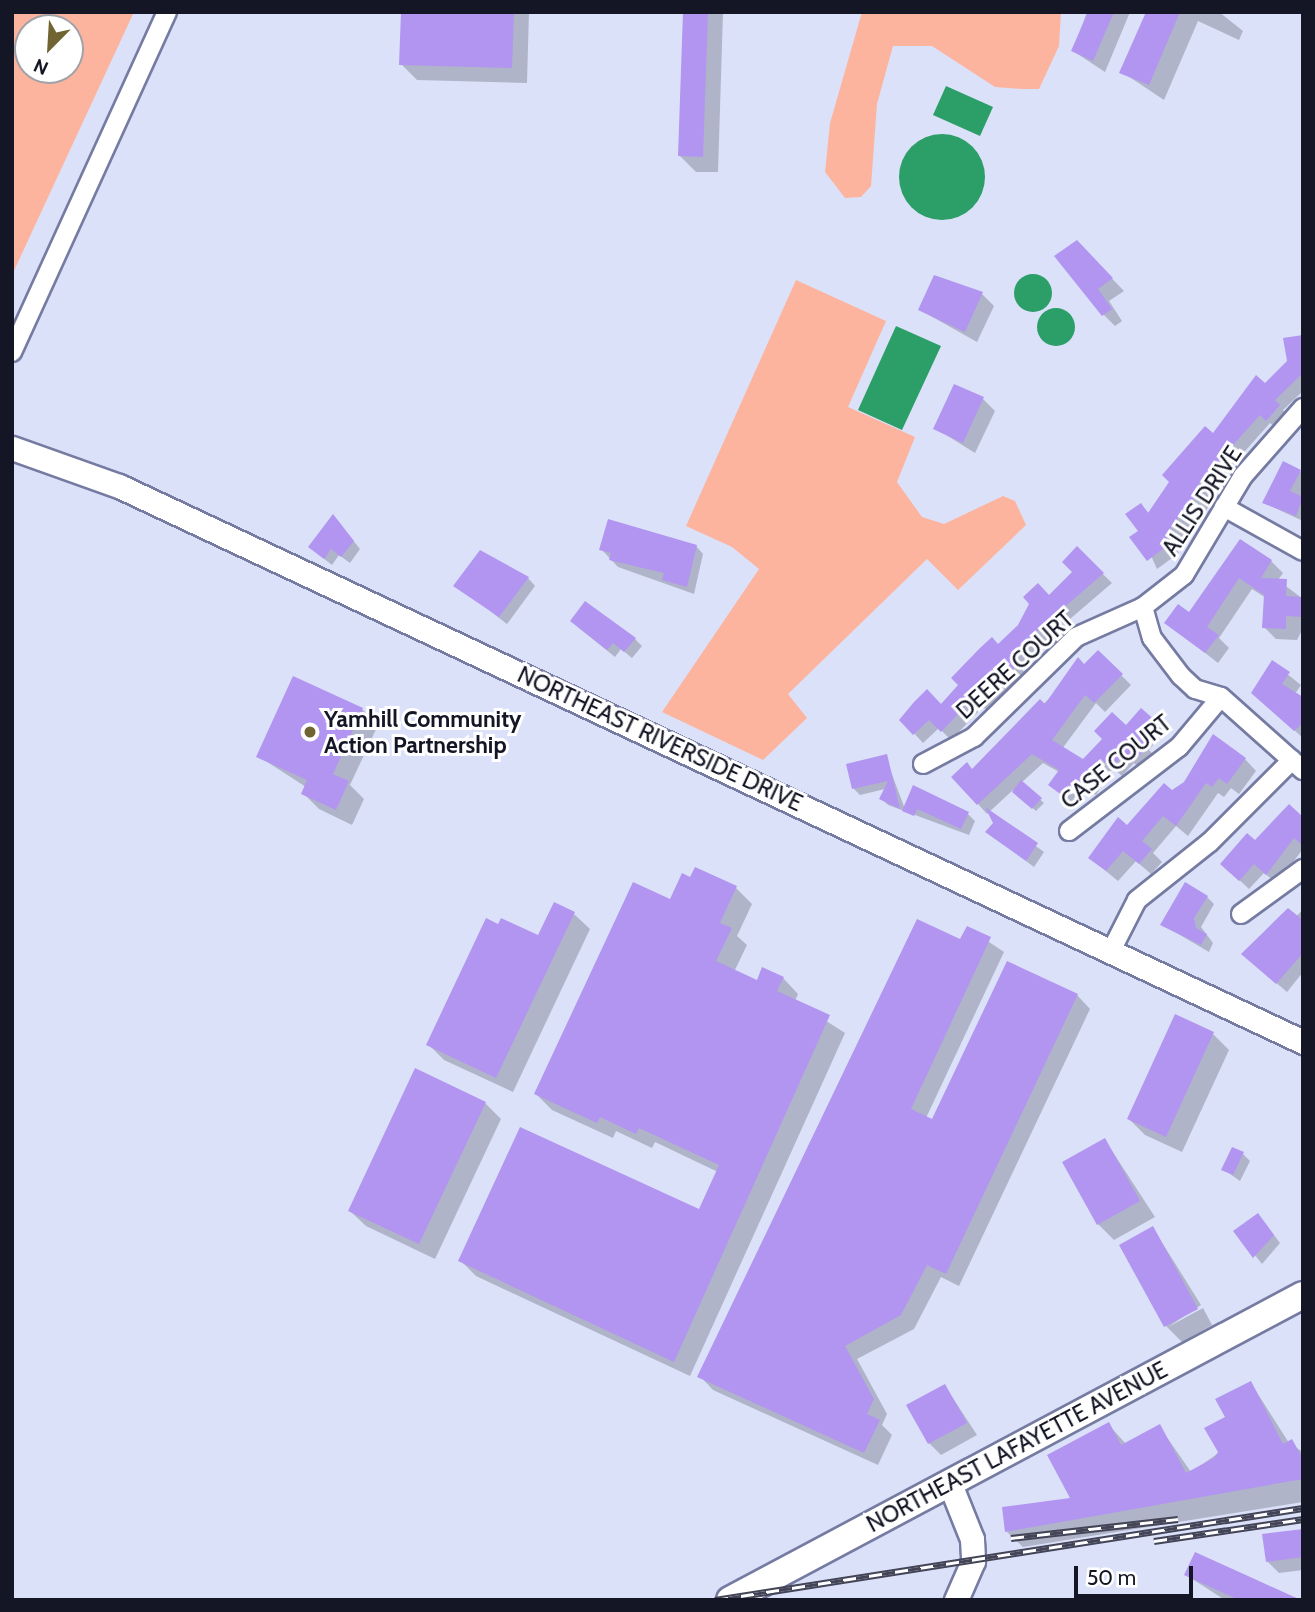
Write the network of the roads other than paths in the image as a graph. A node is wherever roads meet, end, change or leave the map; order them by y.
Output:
1 (167, 12) edge
2 (12, 352) edge
3 (1303, 408) edge
4 (12, 448) edge
5 (1224, 507) junction
6 (1303, 551) edge
7 (1143, 607) junction
8 (1221, 697) junction
9 (923, 764) dead end
10 (1297, 765) edge
11 (1069, 831) dead end
12 (1303, 869) edge
13 (1241, 914) dead end
14 (1111, 951) junction
15 (1303, 1042) edge
16 (1303, 1295) edge
17 (950, 1484) junction
18 (730, 1600) edge
19 (956, 1600) edge

1 - 2 street
3 - 5 street, ALLIS DRIVE
4 - 14 street, NORTHEAST RIVERSIDE DRIVE
5 - 6 street
5 - 7 street, ALLIS DRIVE
7 - 8 street
7 - 9 street, DEERE COURT
8 - 10 street
8 - 11 street, CASE COURT
10 - 14 street
12 - 13 street
14 - 15 street, NORTHEAST RIVERSIDE DRIVE
16 - 17 main road, NORTHEAST LAFAYETTE AVENUE
17 - 18 main road, NORTHEAST LAFAYETTE AVENUE
17 - 19 street

